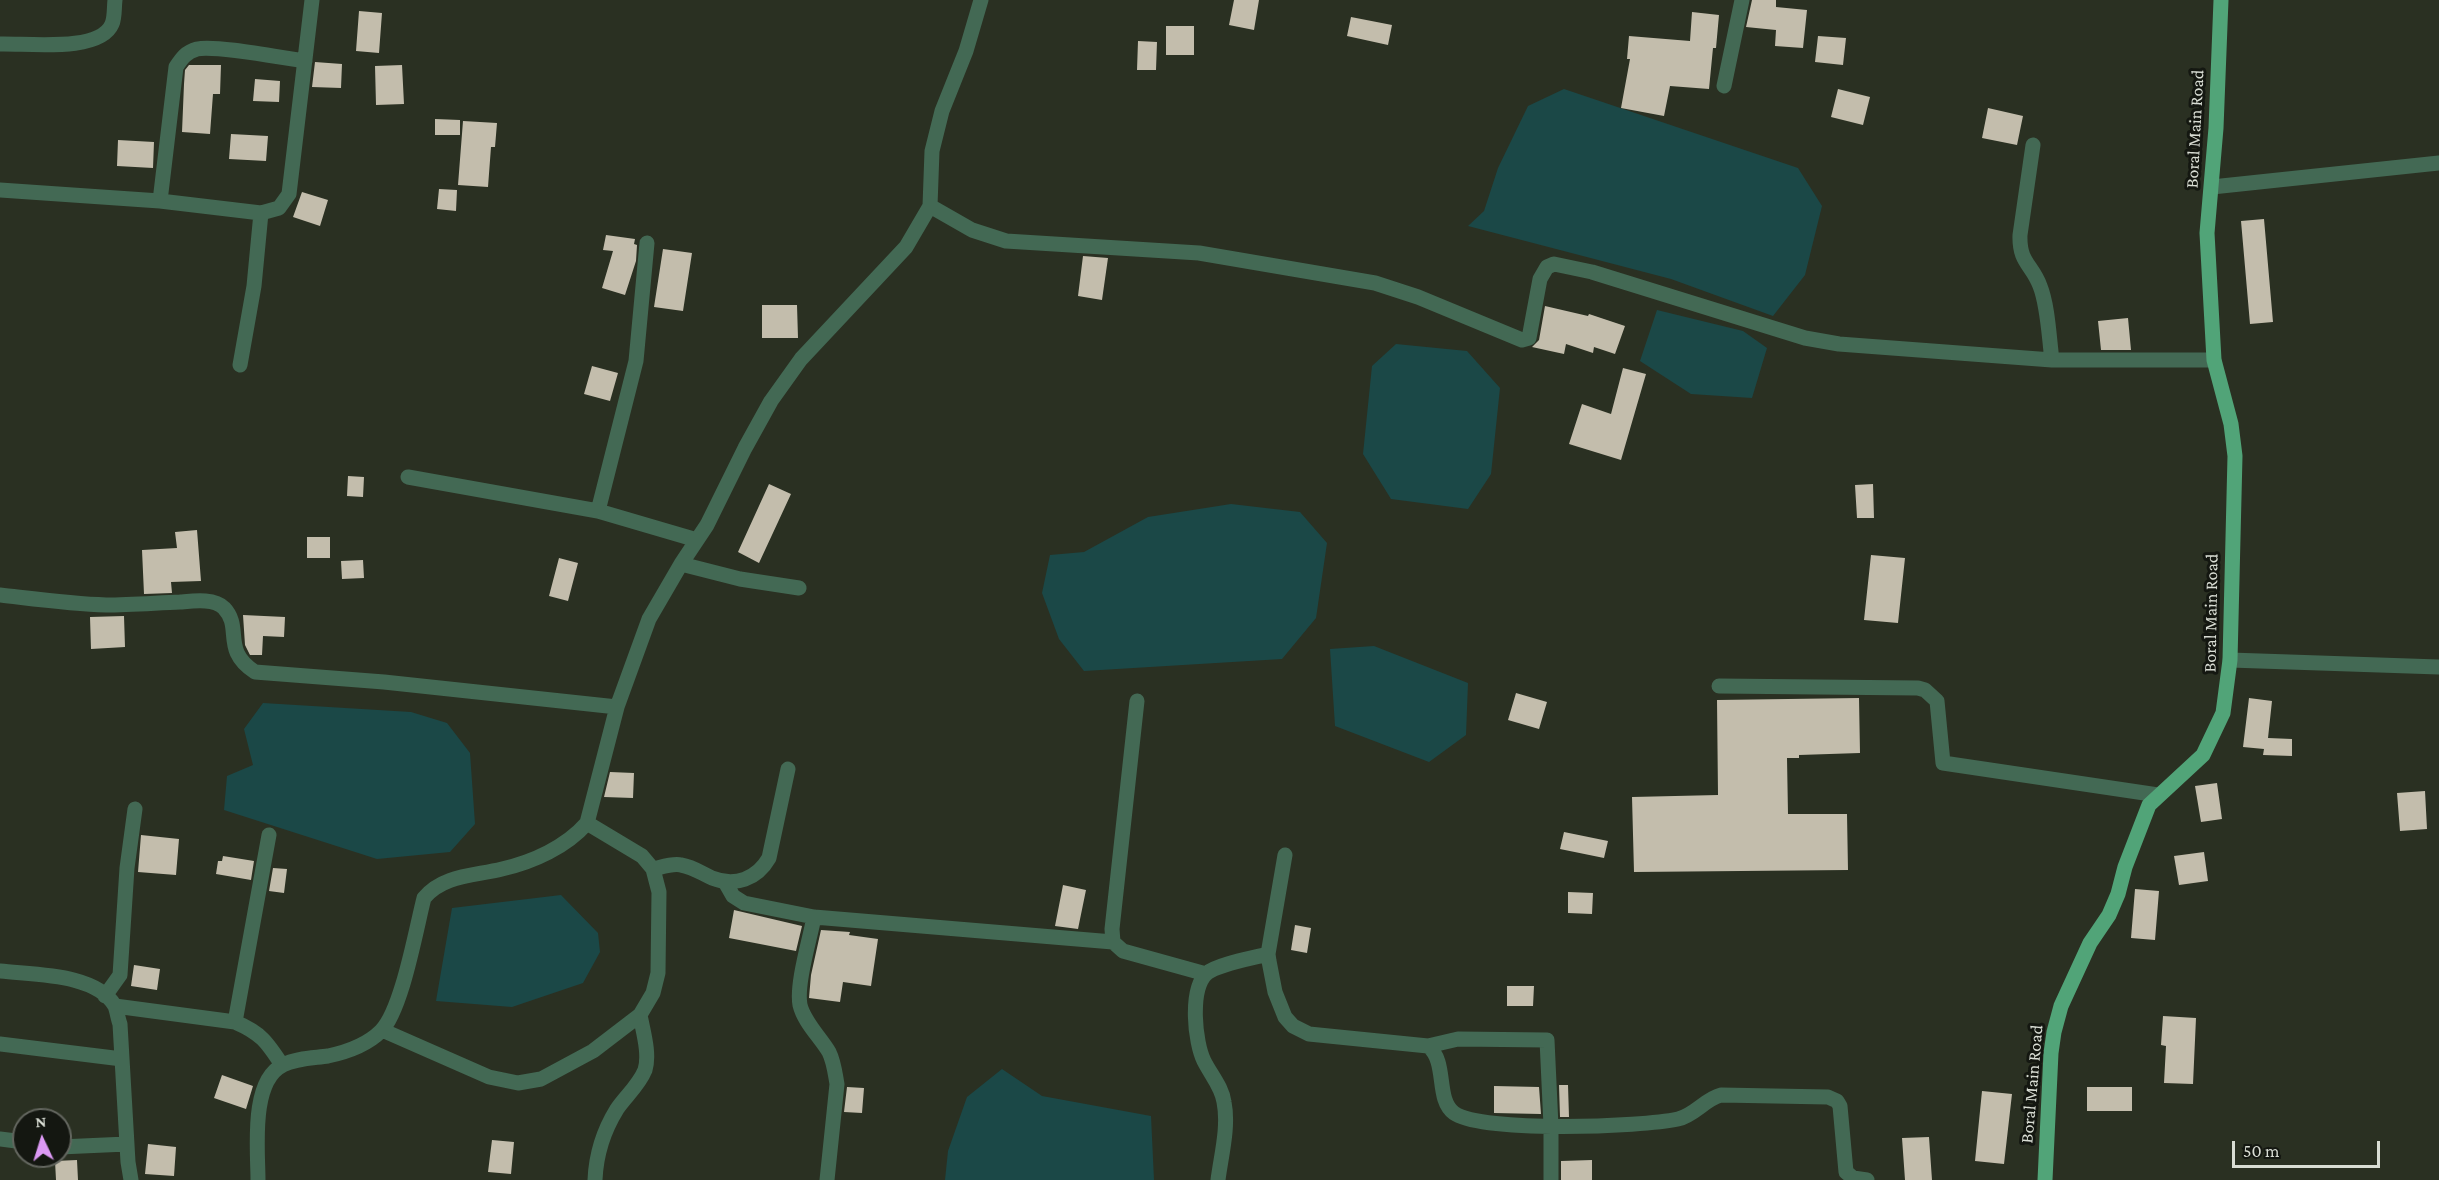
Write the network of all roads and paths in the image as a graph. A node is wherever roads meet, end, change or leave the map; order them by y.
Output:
1 (115, 0) edge
2 (312, 0) edge
3 (981, 0) edge
4 (1742, 0) edge
5 (2221, 0) edge
6 (0, 44) edge
7 (305, 61) junction
8 (1724, 86) dead end
9 (2033, 145) dead end
10 (2439, 163) edge
11 (2212, 187) junction
12 (0, 190) edge
13 (160, 201) junction
14 (930, 206) junction
15 (261, 213) junction
16 (646, 243) dead end
17 (2052, 360) junction
18 (2214, 360) junction
19 (240, 364) dead end
20 (408, 477) dead end
21 (598, 511) junction
22 (697, 540) junction
23 (681, 564) junction
24 (799, 588) dead end
25 (0, 595) edge
26 (2230, 660) junction
27 (2439, 668) edge
28 (1719, 686) dead end
29 (1137, 701) dead end
30 (617, 707) junction
31 (788, 769) dead end
32 (2158, 795) junction
33 (135, 809) dead end
34 (587, 823) junction
35 (269, 835) dead end
36 (1285, 855) dead end
37 (653, 869) junction
38 (725, 882) junction
39 (814, 917) junction
40 (1113, 942) junction
41 (1268, 954) junction
42 (0, 971) edge
43 (1206, 974) junction
44 (110, 1001) junction
45 (640, 1014) junction
46 (236, 1022) junction
47 (382, 1030) junction
48 (0, 1044) edge
49 (1428, 1046) junction
50 (122, 1059) junction
51 (282, 1065) junction
52 (1551, 1126) junction
53 (127, 1144) junction
54 (72, 1146) edge
55 (131, 1180) edge
56 (258, 1180) edge
57 (595, 1180) edge
58 (827, 1180) edge
59 (1218, 1180) edge
60 (1551, 1180) edge
61 (1867, 1180) edge
62 (2045, 1180) edge

1 - 6 street
2 - 7 street
3 - 14 street
4 - 8 street
5 - 11 main road, Boral Main Road
7 - 13 street
7 - 15 street
9 - 17 street
10 - 11 street
11 - 18 main road, Boral Main Road
12 - 13 street
13 - 15 street
14 - 17 street
14 - 22 street
15 - 19 street
16 - 21 street
17 - 18 street
18 - 26 main road, Boral Main Road
20 - 21 street
21 - 22 street
22 - 23 street
23 - 24 street
23 - 30 street
25 - 30 street
26 - 27 street
26 - 32 main road, Boral Main Road
28 - 32 street
29 - 40 street
30 - 34 street
31 - 38 street
32 - 62 main road, Boral Main Road
33 - 44 street
34 - 37 street
34 - 47 street
35 - 46 street
36 - 41 street
37 - 38 street
37 - 45 street
38 - 39 street
39 - 40 street
39 - 58 street
40 - 43 street
41 - 43 street
41 - 49 street
42 - 44 street
43 - 59 street
44 - 46 street
44 - 50 street
45 - 47 street
45 - 57 street
46 - 51 street
47 - 51 street
48 - 50 street
49 - 52 street
49 - 52 street
50 - 53 street
51 - 56 street
52 - 60 street
52 - 61 street
53 - 54 street
53 - 55 street

